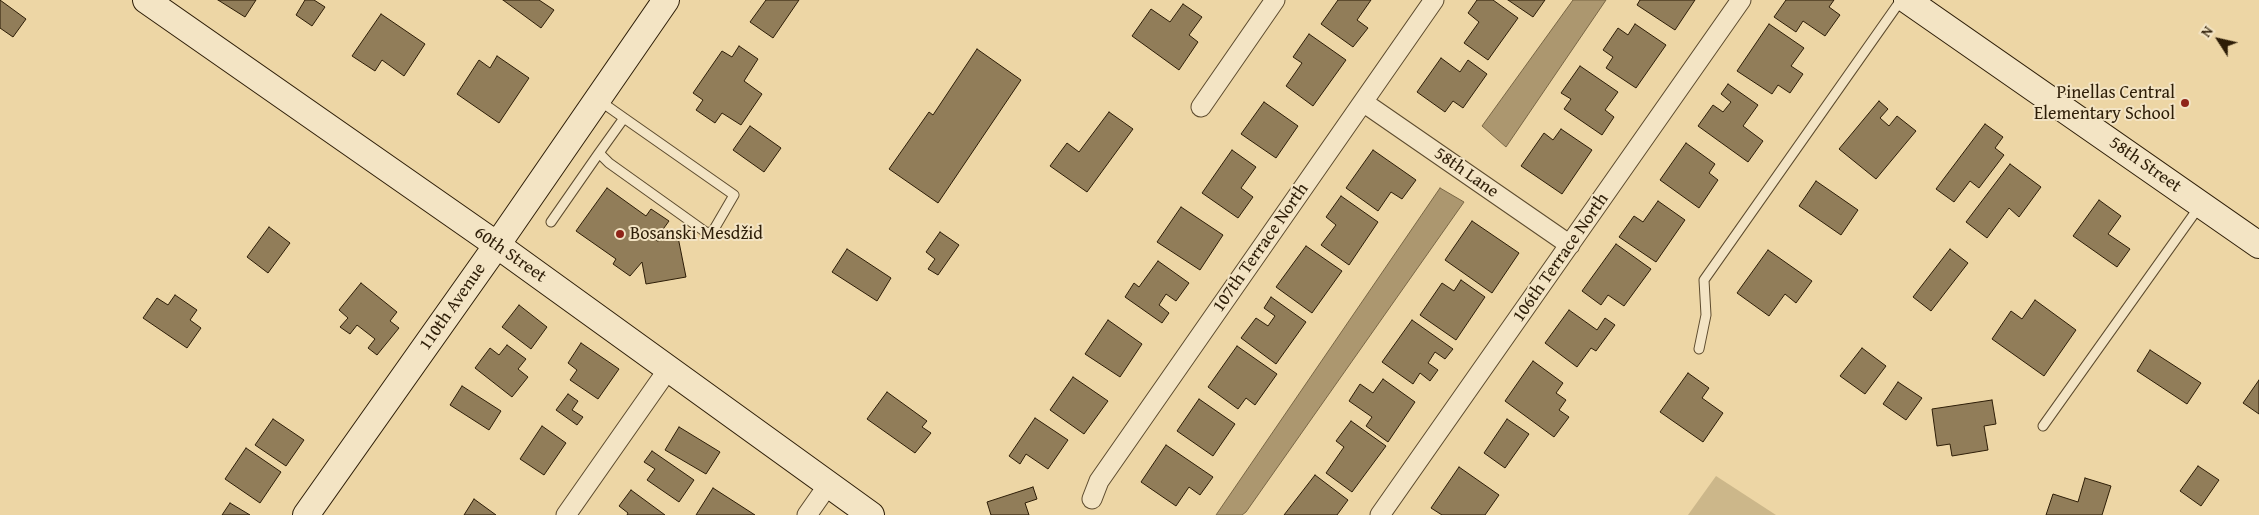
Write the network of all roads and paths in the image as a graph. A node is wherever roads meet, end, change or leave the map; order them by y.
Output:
1 (666, 0) edge
2 (1274, 0) edge
3 (1434, 0) edge
4 (1741, 0) edge
5 (1902, 0) edge
6 (1907, 0) edge
7 (163, 5) edge
8 (598, 99) junction
9 (1363, 102) junction
10 (1201, 107) dead end
11 (624, 118) junction
12 (599, 153) junction
13 (2201, 204) junction
14 (551, 222) dead end
15 (497, 245) junction
16 (1570, 245) junction
17 (2259, 245) edge
18 (1698, 350) dead end
19 (668, 368) junction
20 (2043, 426) dead end
21 (828, 485) junction
22 (1092, 499) dead end
23 (306, 515) edge
24 (566, 515) edge
25 (807, 515) edge
26 (871, 515) edge
27 (1380, 515) edge

1 - 8 street, 110th Avenue
2 - 10 street
3 - 9 street, 107th Terrace North
4 - 16 street, 106th Terrace North
5 - 18 lane
6 - 13 street, 58th Street
7 - 15 street, 60th Street
8 - 11 lane
8 - 15 street, 110th Avenue
9 - 16 street, 58th Lane
9 - 22 street, 107th Terrace North
11 - 12 lane
11 - 12 lane
12 - 14 lane
13 - 17 street, 58th Street
13 - 20 lane
15 - 19 street, 60th Street
15 - 23 street, 110th Avenue
16 - 27 street, 106th Terrace North
19 - 21 street, 60th Street
19 - 24 street
21 - 25 street
21 - 26 street, 60th Street

